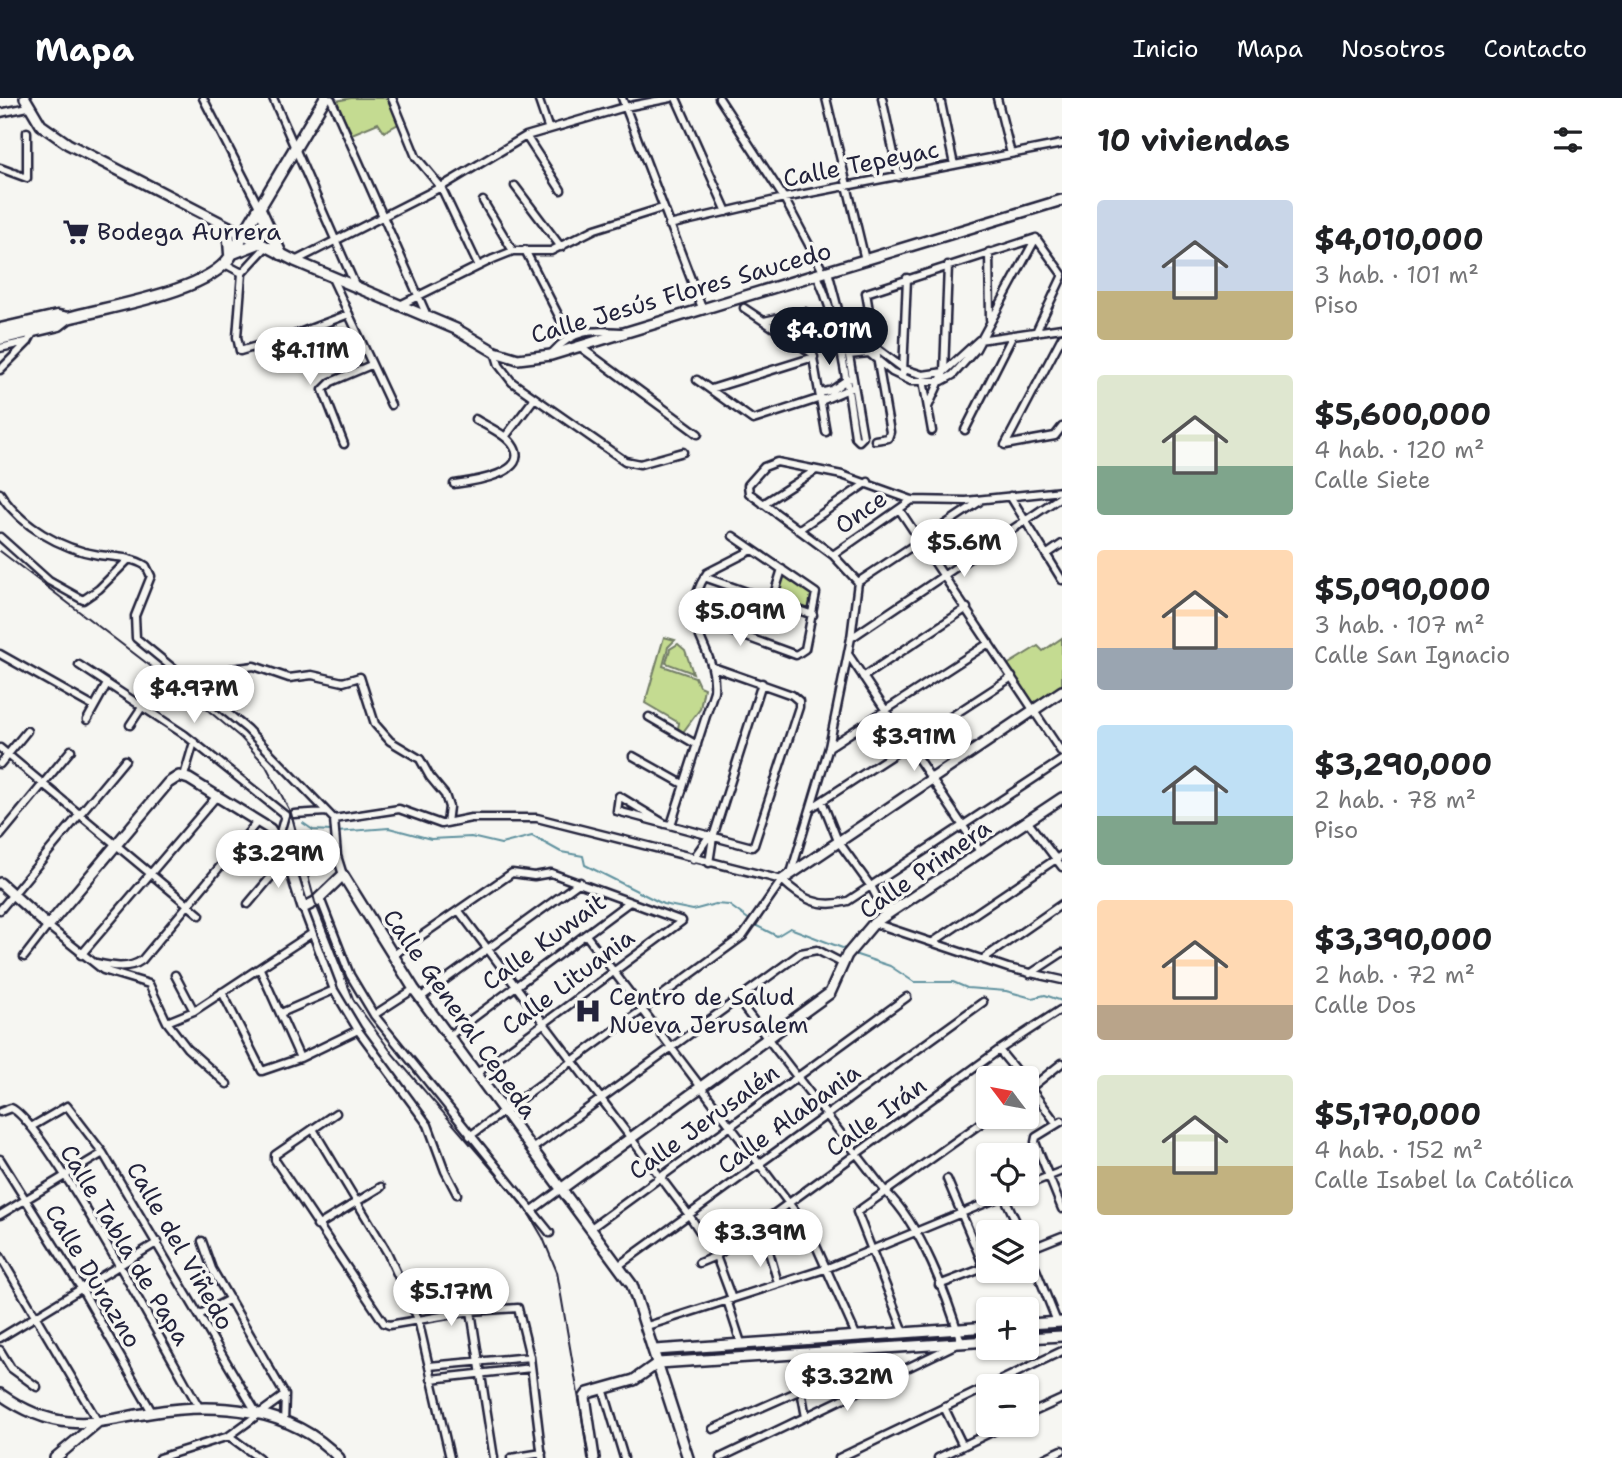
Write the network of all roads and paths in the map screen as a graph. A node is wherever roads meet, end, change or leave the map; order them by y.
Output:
1 (203, 98) edge
2 (273, 98) edge
3 (330, 98) edge
4 (392, 98) edge
5 (538, 98) edge
6 (622, 98) edge
7 (674, 98) edge
8 (719, 98) edge
9 (826, 98) edge
10 (882, 98) edge
11 (940, 98) edge
12 (997, 98) edge
13 (27, 103) edge
14 (625, 107) junction
15 (0, 113) edge
16 (548, 127) junction
17 (27, 132) dead end
18 (526, 136) junction
19 (1062, 144) edge
20 (295, 149) junction
21 (1011, 154) junction
22 (954, 165) junction
23 (0, 167) edge
24 (899, 177) junction
25 (515, 186) dead end
26 (441, 187) junction
27 (846, 187) junction
28 (561, 191) dead end
29 (784, 198) junction
30 (1062, 200) edge
31 (483, 201) dead end
32 (662, 208) junction
33 (260, 209) junction
34 (727, 212) junction
35 (383, 214) junction
36 (668, 226) junction
37 (228, 228) junction
38 (243, 236) junction
39 (1035, 237) junction
40 (336, 238) junction
41 (263, 245) junction
42 (561, 247) junction
43 (526, 250) junction
44 (513, 251) junction
45 (989, 252) junction
46 (281, 254) junction
47 (229, 258) junction
48 (865, 260) junction
49 (295, 261) junction
50 (478, 265) junction
51 (948, 265) junction
52 (242, 273) junction
53 (823, 273) junction
54 (1062, 276) edge
55 (332, 278) junction
56 (907, 278) junction
57 (356, 287) junction
58 (419, 295) junction
59 (398, 306) junction
60 (744, 307) dead end
61 (702, 308) junction
62 (349, 314) junction
63 (428, 319) junction
64 (764, 321) junction
65 (990, 321) junction
66 (34, 327) junction
67 (1062, 328) edge
68 (0, 332) edge
69 (626, 332) junction
70 (1036, 332) junction
71 (1013, 335) junction
72 (569, 336) junction
73 (1062, 337) edge
74 (979, 340) junction
75 (28, 342) junction
76 (844, 344) junction
77 (579, 346) junction
78 (874, 346) junction
79 (0, 348) edge
80 (495, 352) junction
81 (551, 355) junction
82 (813, 356) junction
83 (846, 356) junction
84 (876, 358) junction
85 (371, 365) junction
86 (904, 369) junction
87 (0, 370) edge
88 (944, 372) junction
89 (923, 375) junction
90 (901, 377) junction
91 (850, 378) junction
92 (697, 380) dead end
93 (942, 381) junction
94 (923, 383) junction
95 (851, 388) junction
96 (711, 389) junction
97 (821, 397) junction
98 (534, 399) junction
99 (391, 405) dead end
100 (928, 407) junction
101 (475, 419) dead end
102 (965, 430) dead end
103 (1060, 430) edge
104 (932, 431) dead end
105 (826, 432) dead end
106 (698, 433) dead end
107 (505, 437) junction
108 (875, 440) dead end
109 (344, 444) dead end
110 (683, 452) dead end
111 (816, 470) junction
112 (868, 482) junction
113 (454, 484) dead end
114 (0, 493) edge
115 (1062, 494) edge
116 (1010, 496) junction
117 (912, 500) junction
118 (981, 500) junction
119 (763, 504) junction
120 (899, 509) junction
121 (1025, 522) junction
122 (798, 530) junction
123 (733, 536) dead end
124 (0, 537) edge
125 (921, 542) junction
126 (1062, 544) edge
127 (752, 550) junction
128 (832, 555) junction
129 (1046, 555) junction
130 (129, 559) junction
131 (782, 569) junction
132 (945, 575) junction
133 (704, 577) junction
134 (1062, 580) edge
135 (859, 582) junction
136 (772, 601) junction
137 (967, 608) junction
138 (813, 615) junction
139 (692, 617) junction
140 (851, 638) junction
141 (989, 643) junction
142 (0, 654) edge
143 (848, 654) junction
144 (79, 666) dead end
145 (713, 667) junction
146 (863, 677) junction
147 (1012, 677) junction
148 (762, 683) junction
149 (107, 684) junction
150 (194, 685) junction
151 (1062, 691) edge
152 (94, 706) junction
153 (142, 707) junction
154 (1034, 710) junction
155 (886, 711) junction
156 (649, 717) dead end
157 (87, 720) dead end
158 (130, 725) dead end
159 (27, 731) dead end
160 (194, 742) junction
161 (908, 743) junction
162 (697, 745) junction
163 (829, 747) junction
164 (0, 748) edge
165 (71, 750) dead end
166 (1062, 753) edge
167 (8, 754) junction
168 (633, 756) dead end
169 (124, 760) dead end
170 (1062, 760) edge
171 (0, 764) edge
172 (184, 776) junction
173 (933, 778) junction
174 (683, 784) junction
175 (44, 785) junction
176 (216, 797) junction
177 (1062, 798) edge
178 (822, 801) junction
179 (810, 809) junction
180 (326, 812) junction
181 (82, 815) junction
182 (289, 815) junction
183 (334, 819) junction
184 (258, 821) junction
185 (1028, 821) junction
186 (447, 823) junction
187 (668, 825) junction
188 (963, 826) junction
189 (713, 834) junction
190 (0, 836) edge
191 (278, 840) junction
192 (838, 841) junction
193 (118, 845) junction
194 (981, 853) junction
195 (1059, 857) edge
196 (287, 858) junction
197 (693, 859) junction
198 (709, 863) junction
199 (1062, 867) edge
200 (791, 873) junction
201 (152, 874) junction
202 (343, 875) junction
203 (782, 880) junction
204 (580, 882) junction
205 (0, 883) edge
206 (872, 888) junction
207 (13, 894) junction
208 (320, 898) junction
209 (248, 904) dead end
210 (628, 904) junction
211 (1062, 904) edge
212 (188, 905) junction
213 (303, 908) junction
214 (0, 910) edge
215 (459, 911) junction
216 (200, 915) dead end
217 (886, 915) junction
218 (874, 923) junction
219 (48, 926) junction
220 (311, 934) junction
221 (586, 935) junction
222 (933, 942) junction
223 (487, 950) junction
224 (1062, 953) edge
225 (81, 955) junction
226 (392, 956) junction
227 (24, 957) dead end
228 (983, 959) junction
229 (845, 960) junction
230 (89, 961) junction
231 (260, 969) junction
232 (614, 972) junction
233 (1030, 974) junction
234 (175, 975) dead end
235 (1062, 980) edge
236 (514, 988) junction
237 (414, 989) junction
238 (334, 990) junction
239 (222, 992) junction
240 (907, 997) dead end
241 (420, 998) junction
242 (737, 999) junction
243 (983, 1002) dead end
244 (642, 1010) junction
245 (1060, 1010) dead end
246 (194, 1011) junction
247 (281, 1013) junction
248 (374, 1015) junction
249 (167, 1022) junction
250 (543, 1025) junction
251 (358, 1030) junction
252 (449, 1036) junction
253 (768, 1038) junction
254 (671, 1048) junction
255 (999, 1050) junction
256 (300, 1058) junction
257 (572, 1062) junction
258 (1062, 1063) edge
259 (1013, 1066) edge
260 (477, 1073) junction
261 (798, 1077) junction
262 (1040, 1079) edge
263 (228, 1084) dead end
264 (701, 1088) junction
265 (601, 1098) junction
266 (1040, 1101) edge
267 (0, 1112) edge
268 (505, 1112) junction
269 (336, 1114) dead end
270 (827, 1116) junction
271 (1059, 1122) edge
272 (31, 1127) junction
273 (730, 1127) junction
274 (976, 1127) edge
275 (313, 1129) junction
276 (470, 1136) junction
277 (631, 1138) junction
278 (532, 1149) junction
279 (103, 1153) junction
280 (857, 1155) junction
281 (0, 1159) edge
282 (759, 1164) junction
283 (1062, 1171) edge
284 (65, 1176) junction
285 (661, 1177) junction
286 (1048, 1177) junction
287 (947, 1179) dead end
288 (1039, 1180) edge
289 (381, 1187) dead end
290 (561, 1189) junction
291 (886, 1192) junction
292 (457, 1194) dead end
293 (24, 1200) junction
294 (356, 1201) junction
295 (789, 1203) junction
296 (977, 1206) edge
297 (534, 1209) junction
298 (1062, 1209) edge
299 (959, 1214) junction
300 (0, 1215) edge
301 (689, 1215) junction
302 (317, 1226) junction
303 (591, 1228) junction
304 (550, 1233) dead end
305 (915, 1233) junction
306 (1062, 1236) edge
307 (202, 1241) dead end
308 (158, 1242) junction
309 (1039, 1245) edge
310 (976, 1247) edge
311 (768, 1248) dead end
312 (871, 1251) junction
313 (0, 1256) edge
314 (716, 1256) junction
315 (699, 1263) dead end
316 (618, 1266) junction
317 (118, 1267) junction
318 (825, 1269) junction
319 (976, 1271) edge
320 (1039, 1275) edge
321 (778, 1283) junction
322 (939, 1285) junction
323 (81, 1289) junction
324 (230, 1299) junction
325 (730, 1299) junction
326 (471, 1311) junction
327 (199, 1315) junction
328 (36, 1317) junction
329 (418, 1319) junction
330 (1059, 1322) edge
331 (1039, 1323) edge
332 (647, 1326) junction
333 (976, 1327) edge
334 (957, 1329) junction
335 (904, 1332) junction
336 (856, 1335) junction
337 (1062, 1336) edge
338 (1039, 1337) edge
339 (0, 1338) edge
340 (976, 1341) edge
341 (961, 1342) junction
342 (741, 1343) junction
343 (840, 1349) junction
344 (0, 1350) edge
345 (655, 1350) junction
346 (1062, 1351) edge
347 (794, 1353) junction
348 (530, 1357) junction
349 (480, 1361) junction
350 (658, 1363) junction
351 (429, 1366) junction
352 (531, 1368) junction
353 (481, 1373) junction
354 (431, 1379) junction
355 (37, 1387) dead end
356 (603, 1388) junction
357 (801, 1391) junction
358 (0, 1394) edge
359 (285, 1395) junction
360 (849, 1396) junction
361 (1062, 1399) edge
362 (199, 1407) junction
363 (944, 1407) junction
364 (1039, 1410) edge
365 (152, 1412) junction
366 (259, 1413) junction
367 (806, 1417) junction
368 (98, 1422) junction
369 (284, 1423) junction
370 (713, 1429) dead end
371 (229, 1436) junction
372 (981, 1437) edge
373 (963, 1446) junction
374 (1062, 1450) edge
375 (542, 1456) edge
376 (55, 1458) edge
377 (159, 1458) edge
378 (259, 1458) edge
379 (339, 1458) edge
380 (450, 1458) edge
381 (494, 1458) edge
382 (511, 1458) edge
383 (594, 1458) edge
384 (624, 1458) edge
385 (688, 1458) edge
386 (720, 1458) edge
387 (839, 1458) edge
388 (938, 1458) edge
389 (1045, 1458) edge

1 - 33 street
2 - 20 street
3 - 20 main road
3 - 35 street
4 - 26 street
5 - 16 street
6 - 14 street
7 - 14 street
7 - 34 street
8 - 29 street
9 - 27 street
10 - 24 street
11 - 22 street
12 - 21 street
13 - 15 street
13 - 37 street, Calle Jesús Flores Saucedo
14 - 16 street
14 - 32 street
16 - 18 street
17 - 23 street
18 - 26 street
18 - 28 street
19 - 21 street, Calle Tepeyac
20 - 33 main road
20 - 40 street
21 - 22 street, Calle Tepeyac
22 - 24 street, Calle Tepeyac
24 - 27 street, Calle Tepeyac
25 - 42 street
26 - 35 street
26 - 50 street
27 - 29 street, Calle Tepeyac
27 - 48 street
29 - 34 street, Calle Tepeyac
29 - 53 street
30 - 48 street, Calle Jesús Flores Saucedo
31 - 44 street
32 - 36 street
32 - 42 street
33 - 38 main road
33 - 46 main road
34 - 36 street, Calle Tepeyac
35 - 40 street
35 - 58 street
36 - 61 street
37 - 38 street, Calle Jesús Flores Saucedo
37 - 47 main road
38 - 41 street, Calle Jesús Flores Saucedo
38 - 47 main road
39 - 45 street
39 - 54 street
39 - 65 street
40 - 49 street
40 - 57 street
41 - 46 street, Calle Jesús Flores Saucedo
41 - 47 main road
41 - 52 street
42 - 43 street
43 - 44 street
43 - 72 street
44 - 50 street
45 - 51 street
45 - 65 street
46 - 49 street, Calle Jesús Flores Saucedo
47 - 52 street
47 - 66 main road
48 - 53 street, Calle Jesús Flores Saucedo
49 - 55 street, Calle Jesús Flores Saucedo
50 - 58 street
51 - 56 street
51 - 88 street
52 - 62 street
53 - 61 street, Calle Jesús Flores Saucedo
53 - 76 street
53 - 76 street
54 - 70 street
55 - 57 street, Calle Jesús Flores Saucedo
55 - 62 street
56 - 78 street
56 - 86 street
57 - 59 street, Calle Jesús Flores Saucedo
58 - 59 street
58 - 63 street
59 - 63 street, Calle Jesús Flores Saucedo
60 - 64 street
61 - 69 street, Calle Jesús Flores Saucedo
62 - 85 street
63 - 80 street, Calle Jesús Flores Saucedo
64 - 82 street
64 - 82 street
65 - 74 street
66 - 68 main road
66 - 68 main road
66 - 75 street
67 - 70 street
69 - 72 street
69 - 77 street, Calle Jesús Flores Saucedo
70 - 71 street
71 - 74 street
71 - 102 street
72 - 81 street
73 - 103 street
74 - 88 street
74 - 93 street
75 - 79 street
75 - 87 street
76 - 78 street
76 - 83 street
77 - 81 street, Calle Jesús Flores Saucedo
77 - 106 street
78 - 84 street
78 - 86 street
80 - 81 street, Calle Jesús Flores Saucedo
80 - 98 street
82 - 96 street
82 - 97 street
83 - 84 street
83 - 91 street
84 - 90 street
84 - 108 street
85 - 99 street
85 - 109 street
86 - 89 street
86 - 90 street
88 - 89 street
88 - 93 street
89 - 94 street
90 - 94 street
91 - 95 street
91 - 97 street
92 - 96 street
93 - 94 street
93 - 100 street
94 - 100 street
95 - 95 street
95 - 97 street
96 - 97 street
97 - 105 street
98 - 107 street
98 - 110 street
100 - 104 street
101 - 107 street
107 - 113 street
111 - 112 street
111 - 119 street
111 - 119 street
112 - 117 street
112 - 122 street
114 - 130 street
115 - 116 street
115 - 121 street
116 - 118 street
116 - 121 street
117 - 118 street
117 - 120 street, Once
118 - 125 street
119 - 122 street
120 - 125 street
120 - 128 street, Once
121 - 129 street
121 - 132 street
122 - 128 street
123 - 127 street
124 - 130 street
125 - 132 street
125 - 135 street
126 - 129 street
127 - 131 street
127 - 133 street
128 - 135 street
129 - 134 street
130 - 150 street, Calle General Cepeda
131 - 136 street
131 - 138 street
132 - 137 street
132 - 140 street
133 - 136 street
133 - 139 street
135 - 140 street
136 - 138 street
137 - 141 street
137 - 146 street
138 - 139 street
139 - 145 street
140 - 143 street
141 - 147 street
141 - 155 street
142 - 152 street
143 - 146 street
143 - 163 street
144 - 149 street
145 - 148 street
145 - 162 street
146 - 155 street
147 - 154 street
147 - 161 street
148 - 189 street
148 - 189 street
149 - 152 street
149 - 153 street
150 - 180 street, Calle General Cepeda
150 - 186 street
151 - 154 street
152 - 157 street
153 - 158 street
153 - 160 street
154 - 166 street
154 - 173 street
155 - 161 street
155 - 163 street
156 - 162 street
159 - 167 street
160 - 172 street
160 - 182 street
161 - 173 street
161 - 178 street
162 - 174 street
163 - 179 street
164 - 167 street
165 - 175 street
167 - 171 street
167 - 175 street
168 - 174 street
169 - 181 street
170 - 188 street
172 - 176 street
172 - 193 street
173 - 188 street
173 - 192 street
174 - 187 street
175 - 181 street
175 - 190 street
176 - 184 street
176 - 201 street
177 - 185 street, Calle Primera
178 - 179 street
178 - 192 street
179 - 200 street
180 - 182 street
180 - 183 street, Calle General Cepeda
181 - 193 street
181 - 207 street
182 - 191 street
183 - 186 street
183 - 202 street, Calle General Cepeda
184 - 191 street
184 - 212 street
185 - 194 street, Calle Primera
185 - 195 street
186 - 197 street
187 - 187 street
187 - 189 street
188 - 194 street
188 - 206 street
189 - 197 street
189 - 198 street
191 - 196 street
192 - 200 street
192 - 206 street
193 - 201 street
193 - 219 street
194 - 217 street, Calle Primera
195 - 199 street
195 - 222 street
196 - 209 street
196 - 213 street
197 - 198 street
198 - 203 street
200 - 203 street
201 - 212 street
201 - 225 street
202 - 208 street
202 - 226 street, Calle General Cepeda
203 - 206 street
203 - 244 street
204 - 210 street
204 - 215 street
204 - 223 street
205 - 207 street
206 - 217 street
207 - 214 street
207 - 219 street
208 - 213 street
208 - 248 street
210 - 221 street, Calle Kuwait
210 - 232 street, Calle Lituania
211 - 228 street
212 - 216 street
212 - 230 street
213 - 220 street
215 - 223 street
215 - 226 street
217 - 218 street, Calle Primera
218 - 222 street
218 - 229 street, Calle Primera
219 - 225 street
219 - 227 street
220 - 231 street
220 - 238 street
221 - 232 street
221 - 236 street, Calle Kuwait
222 - 228 street
223 - 236 street
223 - 241 street
224 - 233 street
225 - 230 street
226 - 237 street, Calle General Cepeda
228 - 233 street
229 - 242 street
229 - 253 street, Calle Primera
230 - 249 street
231 - 239 street
231 - 247 street
232 - 244 street
232 - 250 street, Calle Lituania
233 - 235 street
234 - 246 street
236 - 250 street
236 - 252 street, Calle Kuwait
237 - 241 street, Calle General Cepeda
237 - 248 street
238 - 247 street
238 - 251 street
239 - 246 street
239 - 256 street
240 - 261 street, Calle Jerusalén
241 - 252 street, Calle General Cepeda
242 - 253 street
242 - 254 street
243 - 270 street, Calle Alabania
244 - 254 street
244 - 257 street
245 - 255 street, Calle Irán
246 - 249 street
247 - 256 street
248 - 276 street
249 - 263 street
250 - 257 street
250 - 260 street, Calle Lituania
251 - 256 street
251 - 292 street
252 - 260 street, Calle General Cepeda
253 - 261 street
253 - 264 street, Calle Primera
254 - 264 street
254 - 265 street
255 - 259 street
255 - 280 street, Calle Irán
257 - 265 street
257 - 268 street
258 - 262 street
260 - 268 street, Calle General Cepeda
261 - 270 street
261 - 273 street, Calle Jerusalén
264 - 273 street
264 - 277 street, Calle Primera
265 - 277 street
265 - 278 street
266 - 271 street
267 - 272 street, Calle Tabla de Papa
268 - 276 street
268 - 278 street, Calle General Cepeda
269 - 275 street
270 - 280 street
270 - 282 street, Calle Alabania
271 - 286 street
272 - 279 street, Calle del Viñedo
272 - 284 street, Calle Tabla de Papa
273 - 282 street
273 - 285 street, Calle Jerusalén
274 - 291 street
275 - 294 street
275 - 302 street
276 - 297 street
277 - 285 street
277 - 290 street, Calle Primera
278 - 290 street, Calle General Cepeda
279 - 284 street
279 - 308 street, Calle del Viñedo
280 - 291 street
280 - 295 street, Calle Irán
281 - 293 street, Calle Durazno
282 - 295 street
282 - 301 street, Calle Alabania
283 - 286 street
284 - 293 street
284 - 317 street, Calle Tabla de Papa
285 - 301 street
285 - 303 street, Calle Jerusalén
286 - 288 street
286 - 298 street
287 - 299 street
289 - 294 street
290 - 297 street
290 - 303 street, Calle General Cepeda
291 - 305 street
291 - 312 street
293 - 300 street
293 - 323 street, Calle Durazno
294 - 302 street
294 - 329 street
295 - 314 street, Calle Irán
295 - 318 street
296 - 299 street
297 - 304 street
299 - 305 street
299 - 310 street
301 - 314 street
301 - 316 street, Calle Alabania
302 - 329 street
303 - 316 street, Calle General Cepeda
305 - 312 street
305 - 322 street
306 - 309 street
307 - 324 street
308 - 317 street
308 - 327 street, Calle del Viñedo
311 - 321 street
312 - 318 street
312 - 335 street
313 - 328 street
314 - 315 street, Calle Irán
314 - 325 street
316 - 332 street, Calle General Cepeda
317 - 323 street
317 - 362 street, Calle Tabla de Papa
318 - 321 street
318 - 336 street
319 - 322 street
320 - 330 street
321 - 325 street
322 - 334 street
323 - 328 street
323 - 365 street, Calle Durazno
324 - 327 street
324 - 359 street
325 - 332 street
325 - 342 street
326 - 329 street
326 - 348 street
326 - 349 street
327 - 366 street, Calle del Viñedo
328 - 339 street
328 - 368 street
329 - 351 street
330 - 331 street
332 - 345 street, Calle General Cepeda
333 - 334 street
334 - 335 street
334 - 341 street
335 - 336 street
336 - 342 street
337 - 338 street
340 - 341 street
341 - 343 street
341 - 360 street
342 - 345 street
343 - 347 street
343 - 360 street
344 - 355 street
345 - 350 street, Calle General Cepeda
346 - 363 street
347 - 350 street
347 - 357 street
348 - 349 street
348 - 352 street
349 - 351 street
349 - 353 street
350 - 356 street
350 - 385 street, Calle General Cepeda
351 - 354 street
352 - 353 street
352 - 375 street
353 - 354 street
353 - 381 street
354 - 380 street
356 - 383 street
356 - 384 street
357 - 367 street
357 - 370 street
358 - 368 street
359 - 366 street
359 - 369 street
360 - 367 street
361 - 364 street
362 - 365 street
362 - 366 street
363 - 373 street
363 - 387 street
365 - 368 street
366 - 369 street
366 - 371 street
367 - 386 street
368 - 376 street
369 - 379 street
371 - 377 street
371 - 378 street
372 - 373 street
373 - 388 street
374 - 389 street
375 - 382 street

